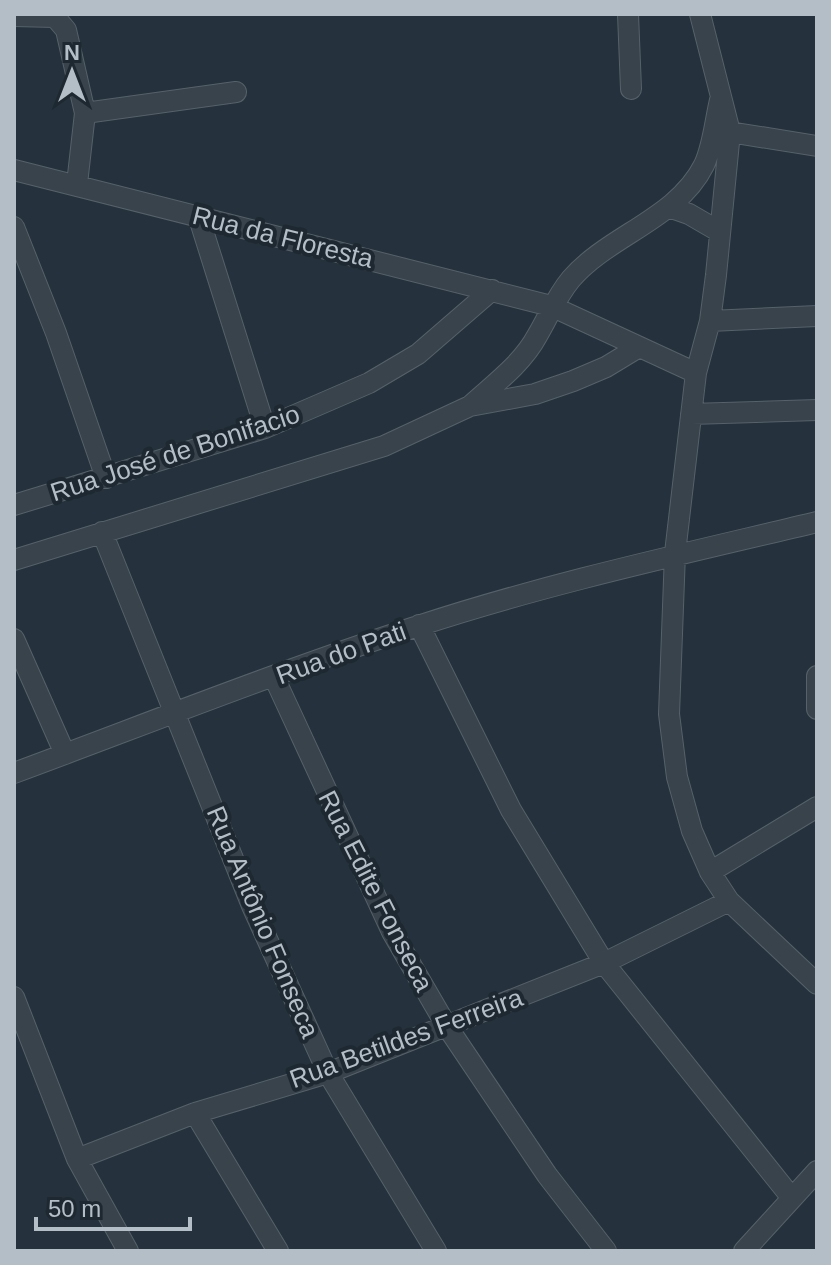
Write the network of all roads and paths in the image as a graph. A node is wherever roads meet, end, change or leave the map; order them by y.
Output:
1 (628, 14) edge
2 (700, 14) edge
3 (14, 16) edge
4 (631, 89) dead end
5 (236, 92) dead end
6 (85, 113) junction
7 (721, 130) junction
8 (817, 146) edge
9 (14, 170) edge
10 (77, 184) junction
11 (669, 207) junction
12 (198, 215) junction
13 (14, 227) edge
14 (720, 232) junction
15 (492, 290) junction
16 (551, 306) junction
17 (817, 316) edge
18 (710, 321) junction
19 (639, 347) junction
20 (696, 373) junction
21 (470, 406) junction
22 (817, 410) edge
23 (691, 414) junction
24 (265, 428) junction
25 (106, 478) junction
26 (14, 505) edge
27 (817, 522) edge
28 (102, 532) junction
29 (675, 553) junction
30 (14, 560) edge
31 (419, 625) junction
32 (14, 639) edge
33 (817, 676) edge
34 (274, 677) junction
35 (817, 709) edge
36 (176, 710) junction
37 (65, 754) junction
38 (14, 773) edge
39 (817, 807) edge
40 (710, 872) junction
41 (729, 901) junction
42 (604, 963) junction
43 (817, 984) edge
44 (14, 997) edge
45 (446, 1025) junction
46 (328, 1073) junction
47 (195, 1113) junction
48 (77, 1159) junction
49 (817, 1171) edge
50 (791, 1197) junction
51 (128, 1251) edge
52 (278, 1251) edge
53 (436, 1251) edge
54 (606, 1251) edge
55 (744, 1251) edge

1 - 4 street
2 - 7 street
3 - 6 street
5 - 6 street
6 - 10 street
7 - 8 street
7 - 11 street
7 - 14 street
9 - 10 street, Rua da Floresta
10 - 12 street, Rua da Floresta
11 - 14 street
11 - 16 street
12 - 15 street, Rua da Floresta
12 - 24 street
13 - 25 street
14 - 18 street
15 - 16 street, Rua da Floresta
15 - 24 street, Rua José de Bonifacio
16 - 19 street, Rua da Floresta
16 - 21 street
17 - 18 street
18 - 20 street
19 - 20 street, Rua da Floresta
19 - 21 street
20 - 23 street
21 - 28 street
22 - 23 street
23 - 29 street
24 - 25 street, Rua José de Bonifacio
25 - 26 street, Rua José de Bonifacio
27 - 29 street, Rua do Pati
28 - 30 street
28 - 36 street, Rua Antônio Fonseca
29 - 31 street, Rua do Pati
29 - 40 street
31 - 34 street, Rua do Pati
31 - 42 street
32 - 37 street
33 - 35 street
34 - 36 street, Rua do Pati
34 - 45 street, Rua Edite Fonseca
36 - 37 street, Rua do Pati
36 - 46 street, Rua Antônio Fonseca
37 - 38 street, Rua do Pati
39 - 40 street
40 - 41 street
41 - 42 street, Rua Betildes Ferreira
41 - 43 street
42 - 45 street, Rua Betildes Ferreira
42 - 50 street
44 - 48 street
45 - 46 street, Rua Betildes Ferreira
45 - 54 street, Rua Edite Fonseca
46 - 47 street, Rua Betildes Ferreira
46 - 53 street, Rua Antônio Fonseca
47 - 48 street, Rua Betildes Ferreira
47 - 52 street
48 - 51 street
49 - 50 street
50 - 55 street

